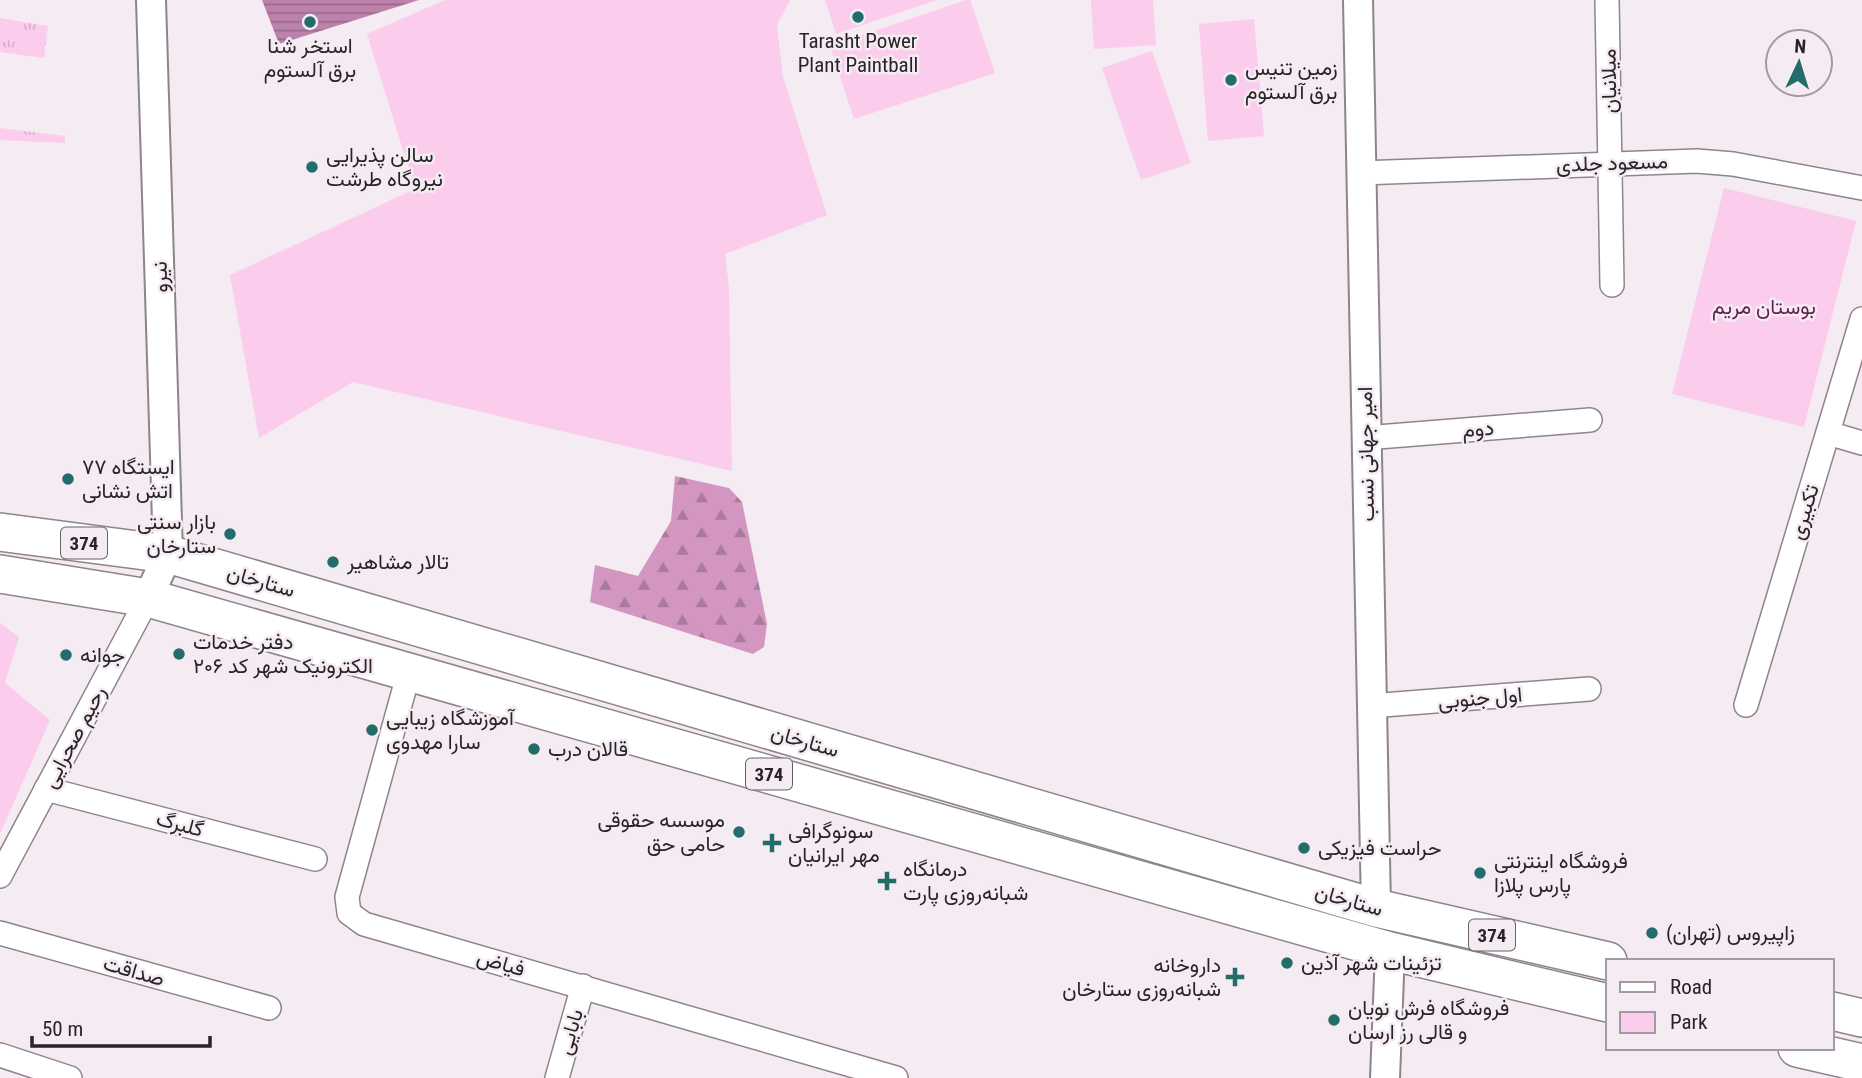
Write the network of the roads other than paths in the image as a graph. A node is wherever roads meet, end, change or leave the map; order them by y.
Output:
1 (151, 0) edge
2 (1358, 0) edge
3 (1607, 0) edge
4 (1611, 162) junction
5 (1360, 173) junction
6 (1862, 188) edge
7 (1612, 285) dead end
8 (1862, 318) edge
9 (1590, 420) dead end
10 (1828, 433) junction
11 (1365, 438) junction
12 (1862, 443) edge
13 (0, 532) edge
14 (168, 554) junction
15 (0, 575) edge
16 (148, 597) junction
17 (409, 671) junction
18 (1589, 689) dead end
19 (1746, 705) dead end
20 (1370, 706) junction
21 (46, 789) junction
22 (315, 859) dead end
23 (0, 876) edge
24 (1376, 908) junction
25 (0, 933) edge
26 (1390, 951) junction
27 (1606, 961) edge
28 (583, 986) junction
29 (1606, 1003) edge
30 (269, 1008) dead end
31 (1834, 1011) edge
32 (1862, 1018) edge
33 (1806, 1050) edge
34 (0, 1055) edge
35 (1862, 1063) edge
36 (70, 1078) edge
37 (557, 1078) edge
38 (896, 1078) edge
39 (1385, 1078) edge

1 - 14 street, نیرو
2 - 5 street, امیر جهانی نسب
3 - 4 street, میلانیان
4 - 5 street, مسعود جلدی
4 - 6 street, مسعود جلدی
4 - 7 street, میلانیان
5 - 11 street, امیر جهانی نسب
8 - 10 street, تکبیری
9 - 11 street, دوم
10 - 12 street
10 - 19 street, تکبیری
11 - 20 street, امیر جهانی نسب
13 - 14 main road, ستارخان / 374
14 - 16 street
14 - 24 main road, ستارخان / 374
15 - 16 main road, ستارخان / 374
16 - 17 main road, ستارخان / 374
16 - 21 street, رحیم صحرایی
17 - 26 main road, ستارخان / 374
17 - 28 street, فیاض
18 - 20 street, اول جنوبی
20 - 24 street, امیر جهانی نسب
21 - 22 street, گلبرگ
21 - 23 street, رحیم صحرایی
24 - 27 main road, ستارخان / 374
25 - 30 street, صداقت
26 - 29 main road, ستارخان / 374
26 - 39 street
28 - 37 street, بابایی
28 - 38 street, فیاض
31 - 32 main road
33 - 35 main road
34 - 36 street

